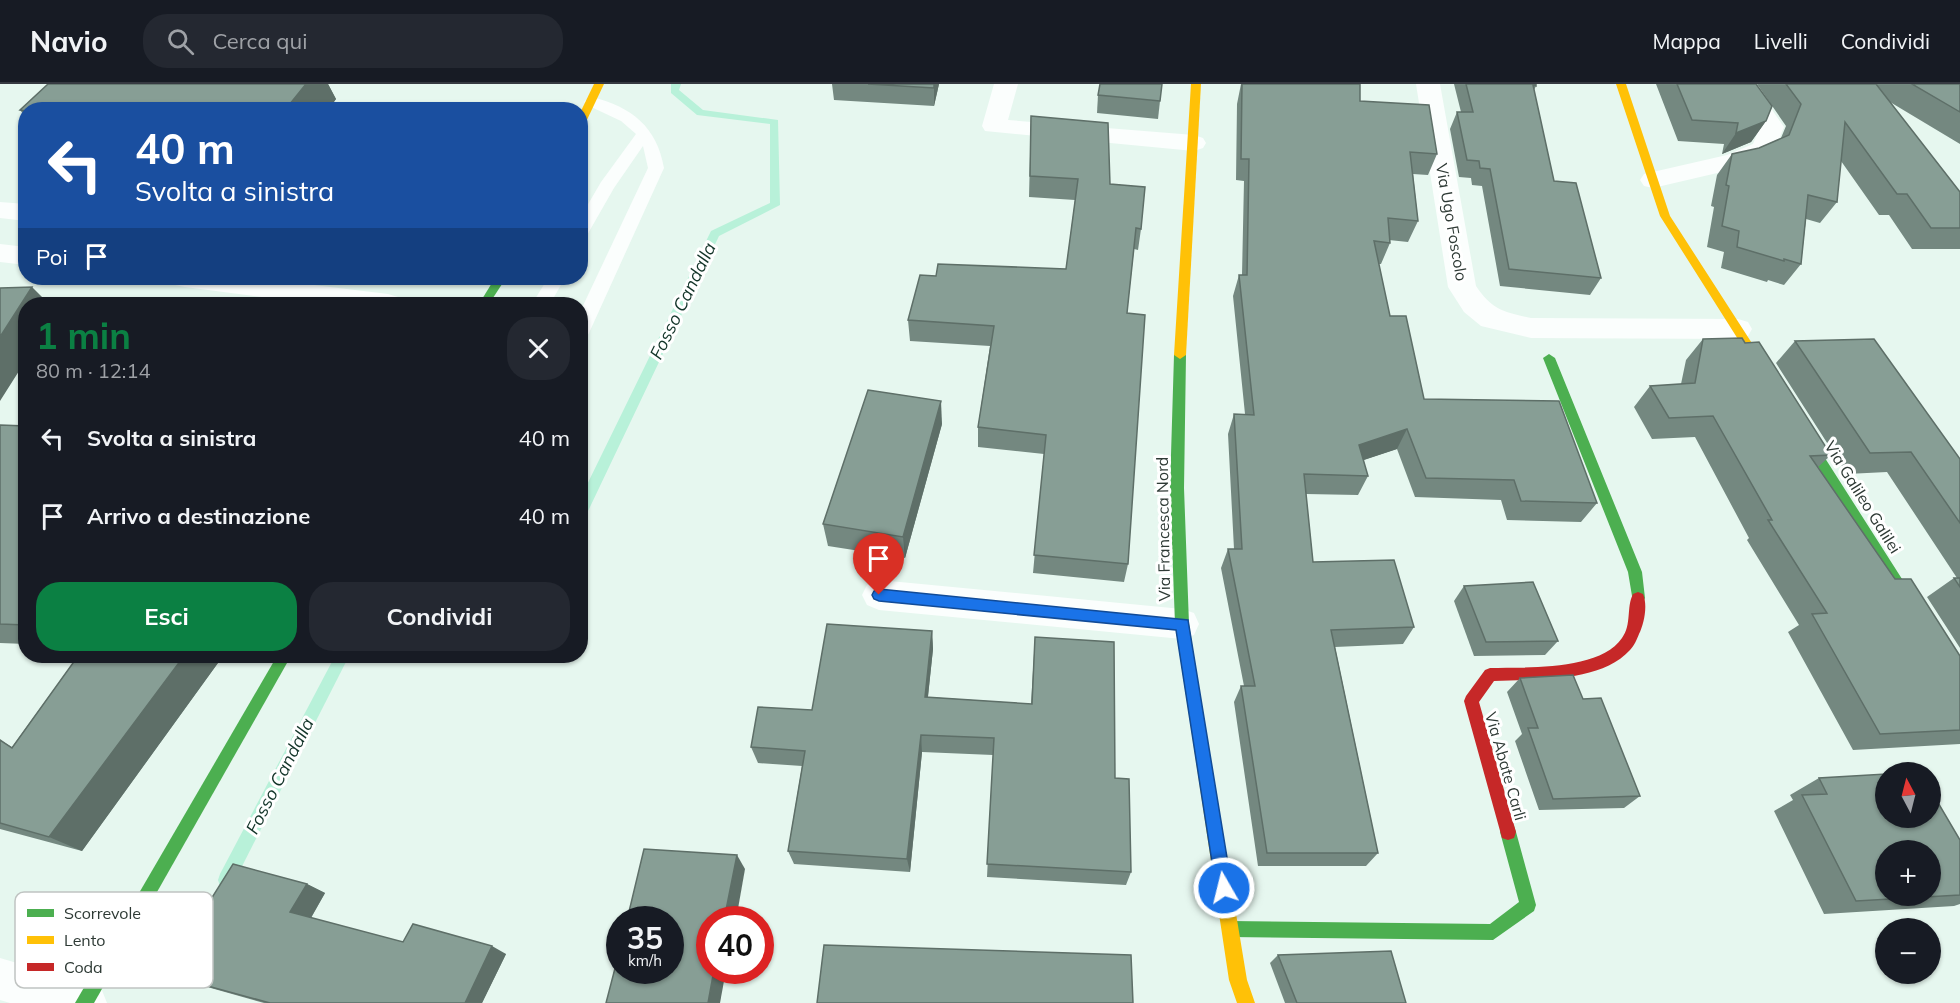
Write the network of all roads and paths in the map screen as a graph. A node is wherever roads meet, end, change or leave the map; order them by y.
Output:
1 (1006, 84) edge
2 (1196, 84) edge
3 (1428, 84) edge
4 (1621, 84) edge
5 (1742, 84) edge
6 (597, 90) edge
7 (588, 108) edge
8 (645, 133) junction
9 (1194, 143) junction
10 (1653, 180) junction
11 (0, 210) edge
12 (18, 212) edge
13 (588, 219) edge
14 (0, 253) edge
15 (18, 255) edge
16 (240, 285) edge
17 (334, 297) edge
18 (588, 316) edge
19 (1738, 329) junction
20 (1549, 358) dead end
21 (1776, 390) edge
22 (1789, 410) edge
23 (879, 595) dead end
24 (1182, 624) junction
25 (280, 663) edge
26 (1960, 683) edge
27 (149, 892) edge
28 (1230, 929) junction
29 (0, 979) edge
30 (15, 983) edge
31 (32, 988) edge
32 (94, 988) edge
33 (85, 1003) edge
34 (1246, 1003) edge

1 - 9 street
2 - 9 street, Via Francesca Nord
3 - 19 street, Via Ugo Foscolo
4 - 10 street
5 - 10 street
6 - 7 street
6 - 8 lane
8 - 13 lane
8 - 18 lane
9 - 24 street, Via Francesca Nord
10 - 19 street
11 - 12 street
14 - 15 street
16 - 17 street
19 - 21 street
20 - 28 street, Via Abate Carli
22 - 26 street, Via Galileo Galilei
23 - 24 street
24 - 28 street, Via Francesca Nord
25 - 27 street
28 - 34 street, Via Francesca Nord
29 - 30 street
31 - 33 street
32 - 33 street

